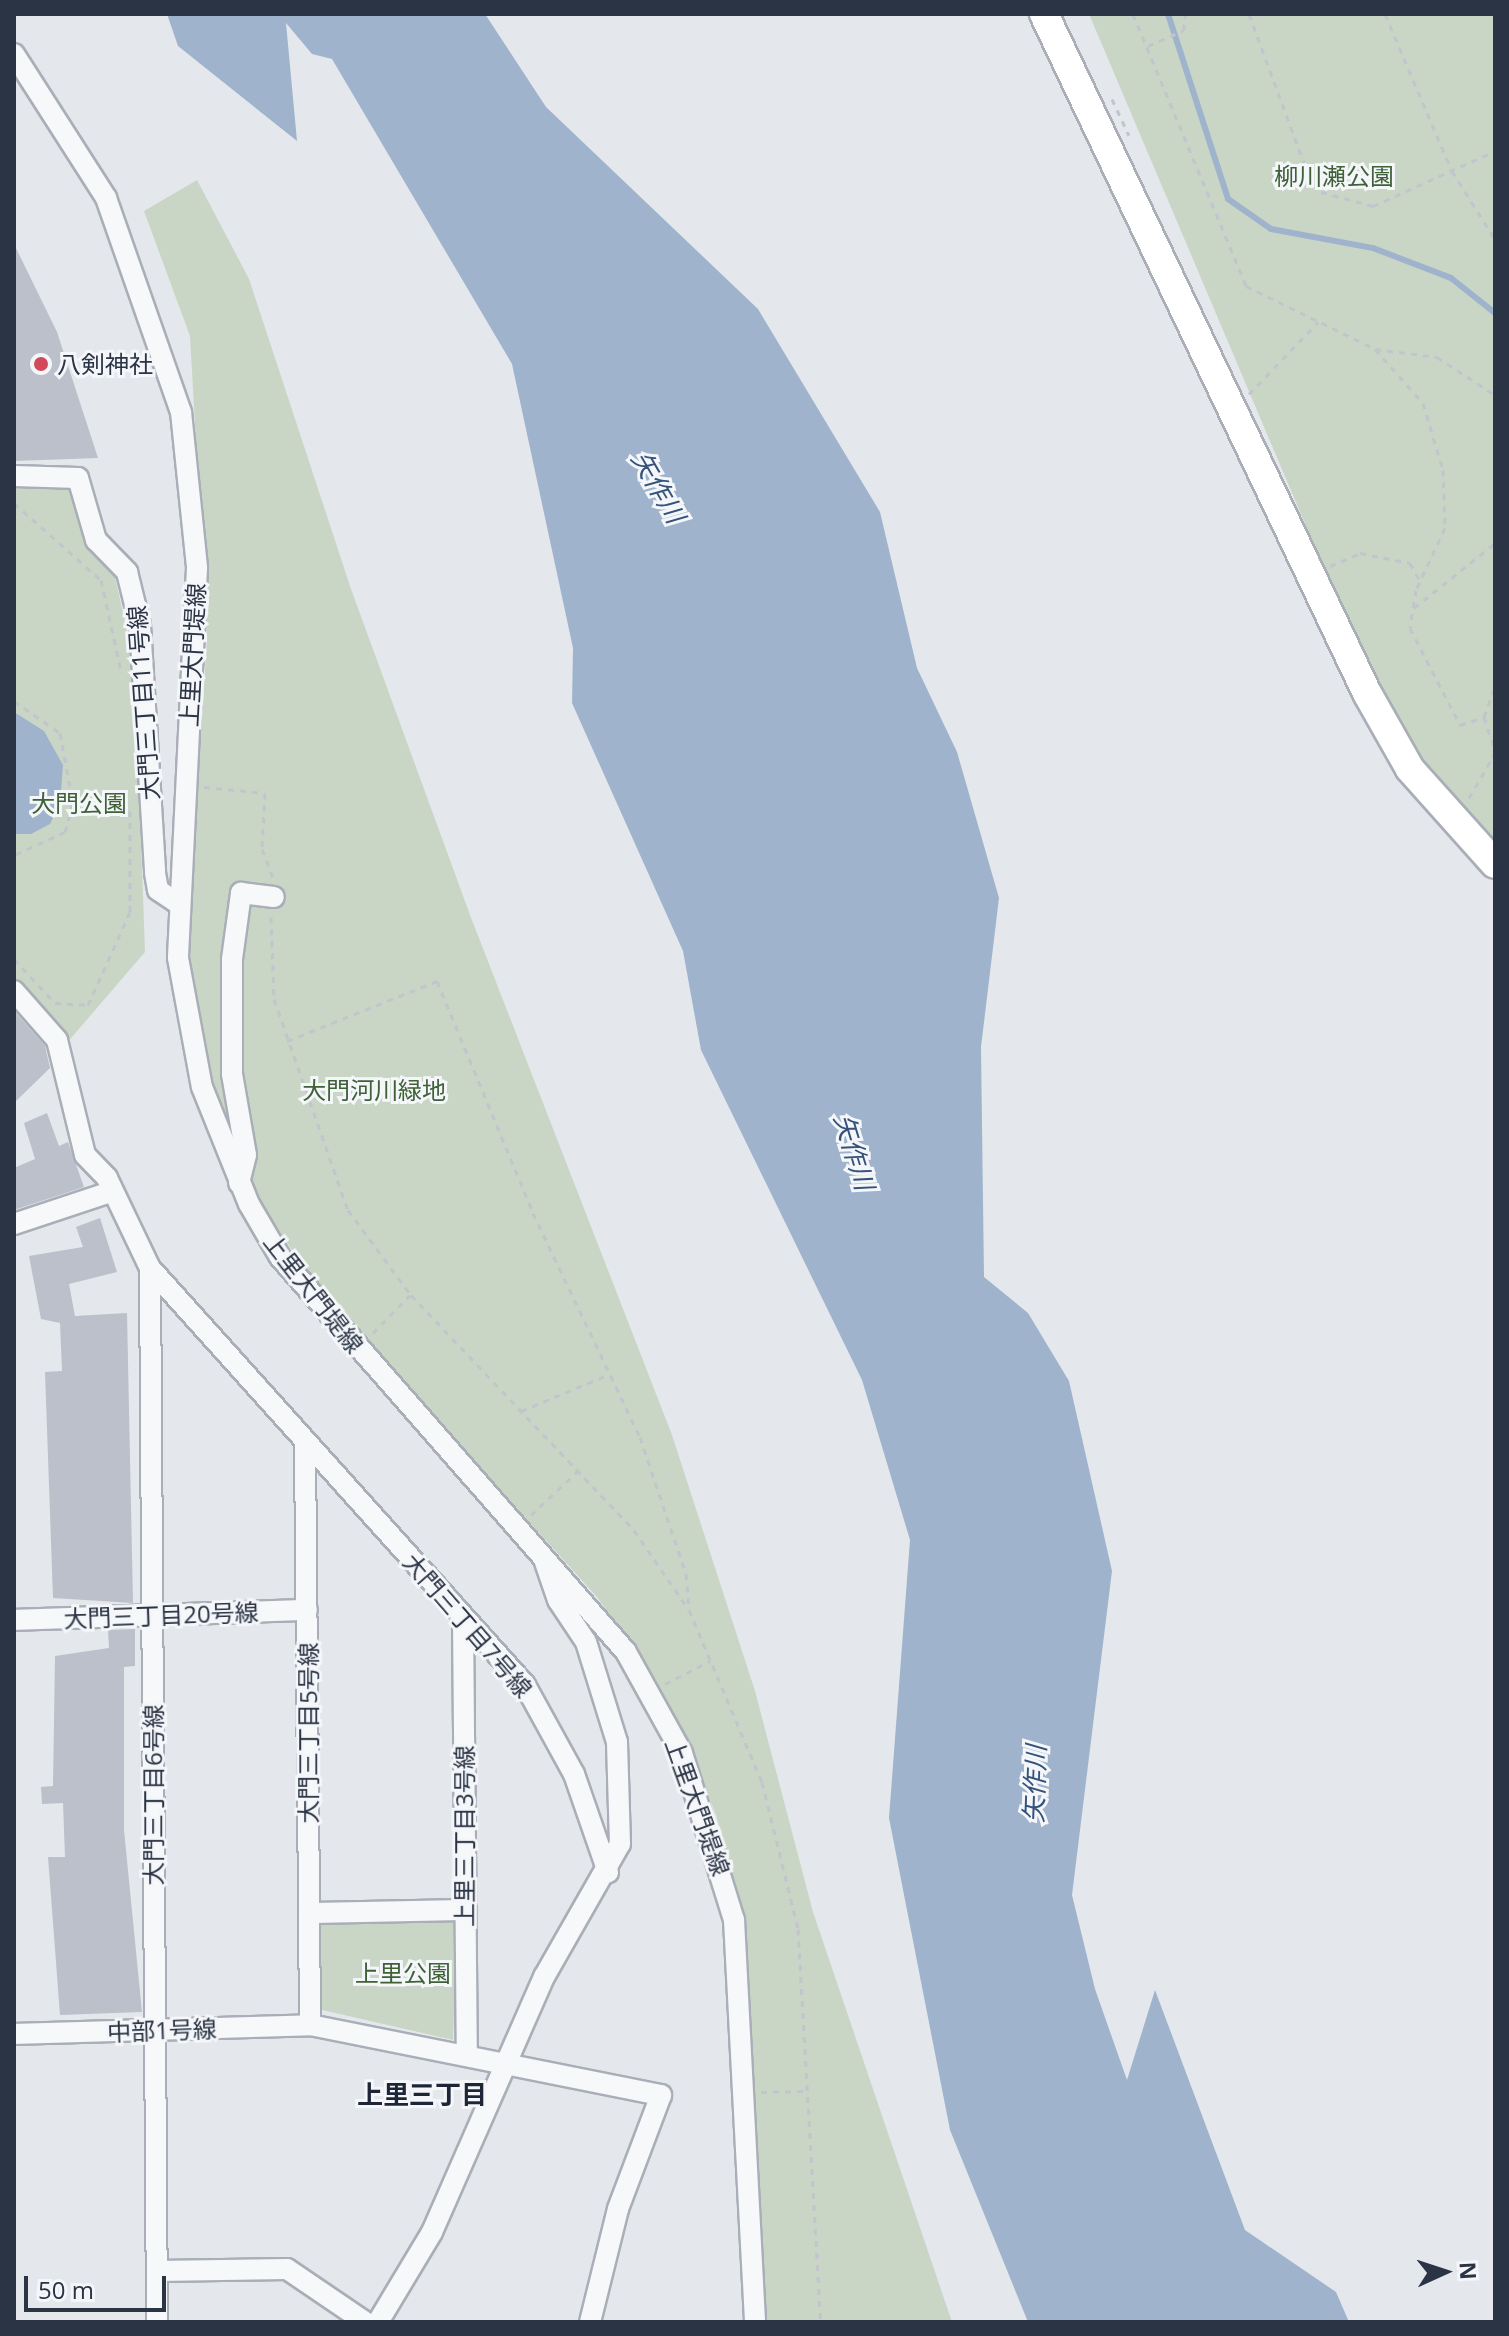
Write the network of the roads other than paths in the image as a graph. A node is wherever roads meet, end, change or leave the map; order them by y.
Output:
1 (1044, 14) edge
2 (14, 54) edge
3 (14, 476) edge
4 (1495, 864) edge
5 (274, 897) road end
6 (176, 902) junction
7 (14, 991) edge
8 (239, 1183) junction
9 (113, 1191) junction
10 (14, 1224) edge
11 (150, 1268) junction
12 (305, 1441) junction
13 (546, 1558) junction
14 (307, 1610) junction
15 (152, 1615) junction
16 (463, 1617) junction
17 (14, 1620) edge
18 (608, 1872) junction
19 (465, 1910) junction
20 (310, 1913) junction
21 (310, 2025) junction
22 (155, 2031) junction
23 (14, 2034) edge
24 (467, 2054) junction
25 (506, 2065) junction
26 (157, 2271) junction
27 (157, 2322) edge
28 (365, 2322) edge
29 (378, 2322) edge
30 (590, 2322) edge
31 (755, 2322) edge

1 - 4 street
2 - 6 street, 上里大門堤線
3 - 6 street, 大門三丁目11号線
5 - 8 street
6 - 8 street, 上里大門堤線
7 - 9 street, 大門三丁目7号線
8 - 13 street, 上里大門堤線
9 - 10 street
9 - 11 street, 大門三丁目7号線
11 - 12 street, 大門三丁目7号線
11 - 15 street, 大門三丁目6号線
12 - 14 street, 大門三丁目5号線
12 - 16 street, 大門三丁目7号線
13 - 18 street
13 - 31 street, 上里大門堤線
14 - 15 street, 大門三丁目20号線
14 - 20 street, 大門三丁目5号線
15 - 17 street, 大門三丁目20号線
15 - 22 street, 大門三丁目6号線
16 - 18 street, 大門三丁目7号線
16 - 19 street, 上里三丁目3号線
18 - 25 street
19 - 20 street
19 - 24 street, 上里三丁目3号線
20 - 21 street, 大門三丁目5号線
21 - 22 street, 中部1号線
21 - 24 street, 中部1号線
22 - 23 street, 中部1号線
22 - 26 street, 大門三丁目6号線
24 - 25 street, 中部1号線
25 - 29 street
25 - 30 street, 中部1号線
26 - 27 street, 大門三丁目6号線
26 - 28 street

